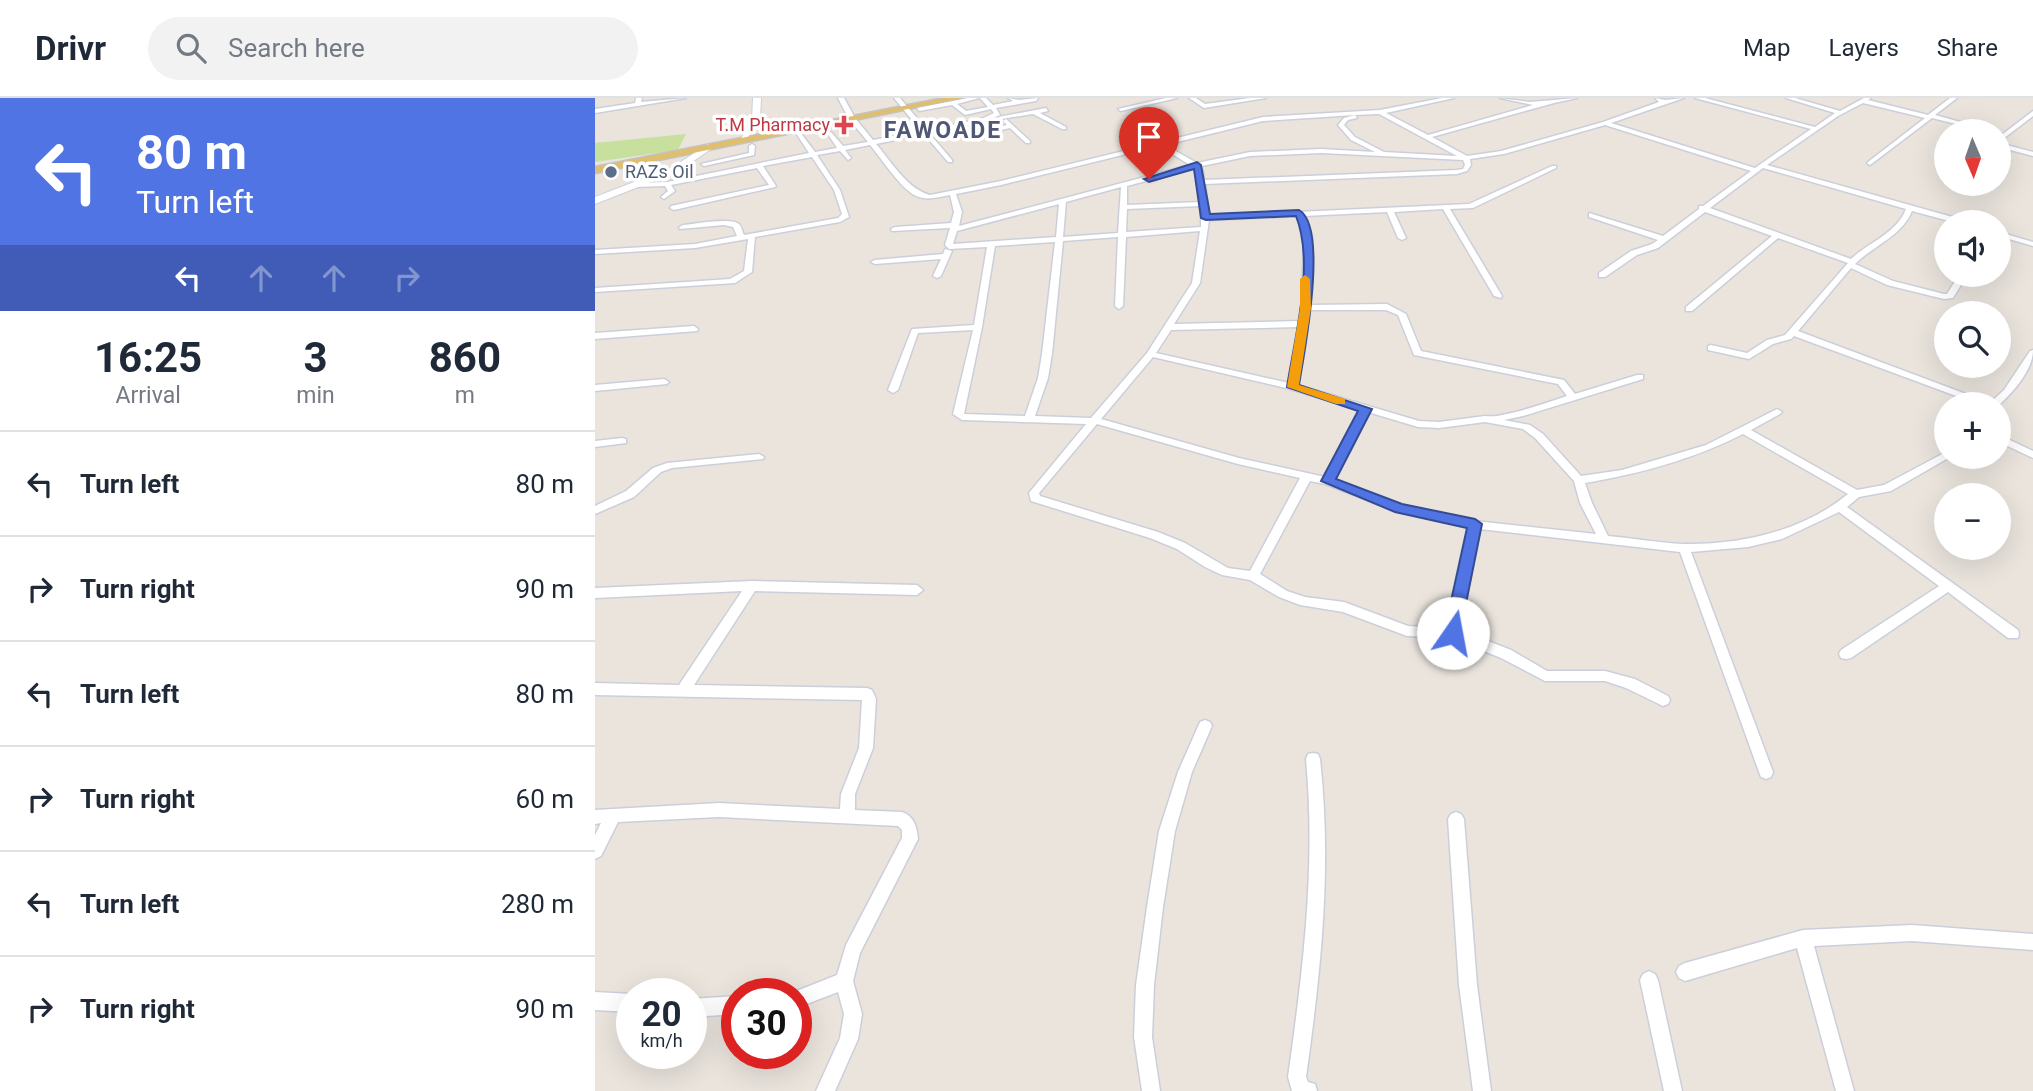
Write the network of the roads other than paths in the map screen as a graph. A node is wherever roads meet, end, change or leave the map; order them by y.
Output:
1 (683, 98) edge
2 (757, 98) edge
3 (841, 98) edge
4 (897, 98) edge
5 (976, 98) edge
6 (983, 98) edge
7 (1011, 98) edge
8 (1174, 98) edge
9 (1192, 98) edge
10 (1263, 98) edge
11 (1451, 98) edge
12 (1503, 98) edge
13 (1574, 98) edge
14 (1653, 98) edge
15 (1681, 98) edge
16 (1698, 98) edge
17 (1789, 98) edge
18 (1954, 98) edge
19 (1036, 99) edge
20 (1866, 100) edge
21 (638, 101) edge
22 (956, 101) edge
23 (1018, 102) junction
24 (1551, 102) junction
25 (1664, 102) junction
26 (1024, 108) dead end
27 (904, 109) junction
28 (919, 109) dead end
29 (1121, 109) dead end
30 (1046, 110) dead end
31 (595, 111) edge
32 (1034, 112) junction
33 (1380, 112) junction
34 (965, 113) junction
35 (997, 113) junction
36 (1840, 113) junction
37 (2033, 113) edge
38 (1355, 117) dead end
39 (1930, 117) junction
40 (852, 119) junction
41 (1939, 119) edge
42 (974, 122) junction
43 (1605, 123) junction
44 (1011, 126) junction
45 (1064, 128) dead end
46 (2011, 128) edge
47 (1817, 129) junction
48 (797, 130) junction
49 (924, 132) junction
50 (831, 134) dead end
51 (965, 136) dead end
52 (1427, 137) junction
53 (1028, 142) dead end
54 (747, 143) junction
55 (871, 143) junction
56 (1159, 144) junction
57 (708, 147) junction
58 (2011, 147) edge
59 (842, 149) junction
60 (814, 153) junction
61 (1384, 154) junction
62 (2033, 154) edge
63 (848, 158) dead end
64 (1465, 158) junction
65 (727, 159) junction
66 (950, 162) dead end
67 (1870, 163) dead end
68 (704, 164) dead end
69 (759, 165) junction
70 (1197, 165) junction
71 (1554, 167) dead end
72 (1759, 168) junction
73 (595, 170) edge
74 (731, 170) junction
75 (1201, 182) junction
76 (667, 184) junction
77 (636, 185) junction
78 (1124, 187) junction
79 (953, 194) junction
80 (664, 197) dead end
81 (595, 201) edge
82 (1063, 202) junction
83 (1202, 204) junction
84 (1124, 207) junction
85 (674, 208) dead end
86 (1446, 208) junction
87 (1702, 208) junction
88 (1389, 209) junction
89 (1909, 209) junction
90 (1299, 213) junction
91 (1592, 215) dead end
92 (1934, 215) edge
93 (1206, 218) junction
94 (683, 227) dead end
95 (956, 227) junction
96 (895, 229) dead end
97 (1203, 229) junction
98 (752, 235) junction
99 (1120, 236) junction
100 (1776, 236) junction
101 (741, 237) junction
102 (1402, 238) dead end
103 (2011, 238) edge
104 (1663, 239) junction
105 (1057, 240) junction
106 (2033, 244) edge
107 (991, 246) junction
108 (952, 247) junction
109 (595, 252) edge
110 (943, 256) junction
111 (875, 262) dead end
112 (1851, 264) junction
113 (1602, 275) dead end
114 (937, 276) dead end
115 (1956, 287) edge
116 (595, 290) edge
117 (1498, 296) dead end
118 (1119, 306) dead end
119 (1306, 308) junction
120 (1689, 309) dead end
121 (1303, 324) junction
122 (978, 327) junction
123 (1169, 327) junction
124 (694, 329) dead end
125 (1792, 332) junction
126 (595, 336) edge
127 (1711, 348) dead end
128 (2033, 353) edge
129 (1151, 354) junction
130 (1640, 377) dead end
131 (664, 382) dead end
132 (1293, 387) junction
133 (595, 388) edge
134 (893, 390) dead end
135 (1954, 392) edge
136 (2008, 392) edge
137 (1573, 398) junction
138 (1365, 409) junction
139 (1777, 412) dead end
140 (1029, 419) junction
141 (1485, 419) junction
142 (1098, 421) junction
143 (1744, 430) junction
144 (622, 441) dead end
145 (595, 444) edge
146 (2011, 444) edge
147 (2033, 455) edge
148 (759, 457) dead end
149 (1934, 462) edge
150 (1307, 477) junction
151 (1579, 480) junction
152 (1328, 481) junction
153 (1856, 494) junction
154 (1840, 507) junction
155 (595, 510) edge
156 (1475, 524) junction
157 (1603, 537) junction
158 (1684, 548) junction
159 (1253, 576) junction
160 (752, 586) junction
161 (1948, 586) junction
162 (917, 590) dead end
163 (595, 593) edge
164 (1453, 633) junction
165 (2013, 634) dead end
166 (1846, 654) dead end
167 (595, 689) edge
168 (684, 689) junction
169 (1663, 700) dead end
170 (1205, 726) dead end
171 (1313, 758) dead end
172 (1766, 772) dead end
173 (846, 814) junction
174 (614, 815) junction
175 (595, 817) edge
176 (1456, 819) dead end
177 (595, 851) edge
178 (1803, 938) junction
179 (2033, 942) edge
180 (1685, 972) dead end
181 (1649, 980) dead end
182 (844, 981) junction
183 (812, 996) edge
184 (595, 1001) edge
185 (616, 1002) edge
186 (825, 1091) edge
187 (1151, 1091) edge
188 (1308, 1091) edge
189 (1482, 1091) edge
190 (1673, 1091) edge
191 (1845, 1091) edge

1 - 21 street
2 - 54 street
3 - 40 street
4 - 27 street
5 - 22 street
6 - 35 street
7 - 23 street
8 - 29 street
9 - 10 street
11 - 33 street
12 - 24 street
13 - 24 street
14 - 25 street
15 - 25 street
16 - 47 street
17 - 36 street
18 - 39 street
19 - 23 street
20 - 36 street
20 - 39 street
21 - 31 street
22 - 27 main road
22 - 28 street
22 - 34 street
23 - 26 street
23 - 35 street
24 - 52 street
25 - 43 street
27 - 40 main road
27 - 49 street
30 - 32 street
32 - 35 street
32 - 45 street
33 - 52 street
33 - 56 street
34 - 35 street
34 - 42 street
35 - 42 street
35 - 44 street
36 - 47 street
37 - 46 street
38 - 61 street
39 - 41 street
39 - 67 street
40 - 48 main road
40 - 55 street
42 - 49 street
43 - 64 street
43 - 72 street
44 - 51 street
44 - 53 street
47 - 72 street
48 - 54 main road
48 - 60 street
49 - 55 street
49 - 66 street
50 - 59 street
52 - 64 street
54 - 57 main road
54 - 65 street
55 - 59 street
55 - 79 street
56 - 70 street
56 - 79 street
57 - 73 main road
57 - 77 street
58 - 62 street
59 - 60 street
59 - 63 street
60 - 69 street
60 - 98 street
61 - 64 street
61 - 70 street
64 - 75 street
65 - 68 street
65 - 74 street
69 - 74 street
69 - 85 street
70 - 75 street
70 - 78 street
71 - 86 street
72 - 87 street
72 - 89 street
74 - 76 street
75 - 83 street
76 - 77 street
76 - 80 street
77 - 81 street
78 - 82 street
78 - 84 street
79 - 95 street
82 - 95 street
82 - 105 street
83 - 84 street
83 - 93 street
84 - 99 street
86 - 88 street
86 - 117 street
87 - 100 street
87 - 104 street
88 - 90 street
88 - 102 street
89 - 92 street
89 - 112 street
90 - 93 street
90 - 119 street
91 - 104 street
93 - 97 street
94 - 101 street
95 - 96 street
95 - 108 street
97 - 99 street
97 - 123 street
98 - 101 street
98 - 116 street
99 - 105 street
99 - 118 street
100 - 112 street
100 - 120 street
101 - 109 street
103 - 106 street
104 - 113 street
105 - 107 street
105 - 140 street
107 - 108 street
107 - 122 street
108 - 110 street
110 - 111 street
110 - 114 street
112 - 115 street
112 - 125 street
119 - 121 street
119 - 137 street
121 - 123 street
121 - 132 street
122 - 134 street
122 - 140 street
123 - 129 street
124 - 126 street
125 - 127 street
125 - 135 street
128 - 136 street
129 - 132 street
129 - 142 street
130 - 137 street
131 - 133 street
132 - 138 street
137 - 141 street
138 - 141 street
138 - 152 street
139 - 143 street
140 - 142 street
141 - 151 street
142 - 150 street
142 - 159 street
143 - 151 street
143 - 153 street
144 - 145 street
146 - 147 street
148 - 155 street
149 - 153 street
150 - 152 street
150 - 159 street
151 - 157 street
152 - 156 street
153 - 154 street
154 - 158 street
154 - 161 street
156 - 157 street
156 - 164 street
157 - 158 street
158 - 172 street
159 - 164 street
160 - 162 street
160 - 163 street
160 - 168 street
161 - 165 street
161 - 166 street
164 - 169 street
167 - 168 street
168 - 173 street
170 - 187 street
171 - 188 street
173 - 174 street
173 - 182 street
174 - 175 street
174 - 177 street
176 - 189 street
178 - 179 street
178 - 180 street
178 - 191 street
181 - 190 street
182 - 183 street
182 - 186 street
184 - 185 street

